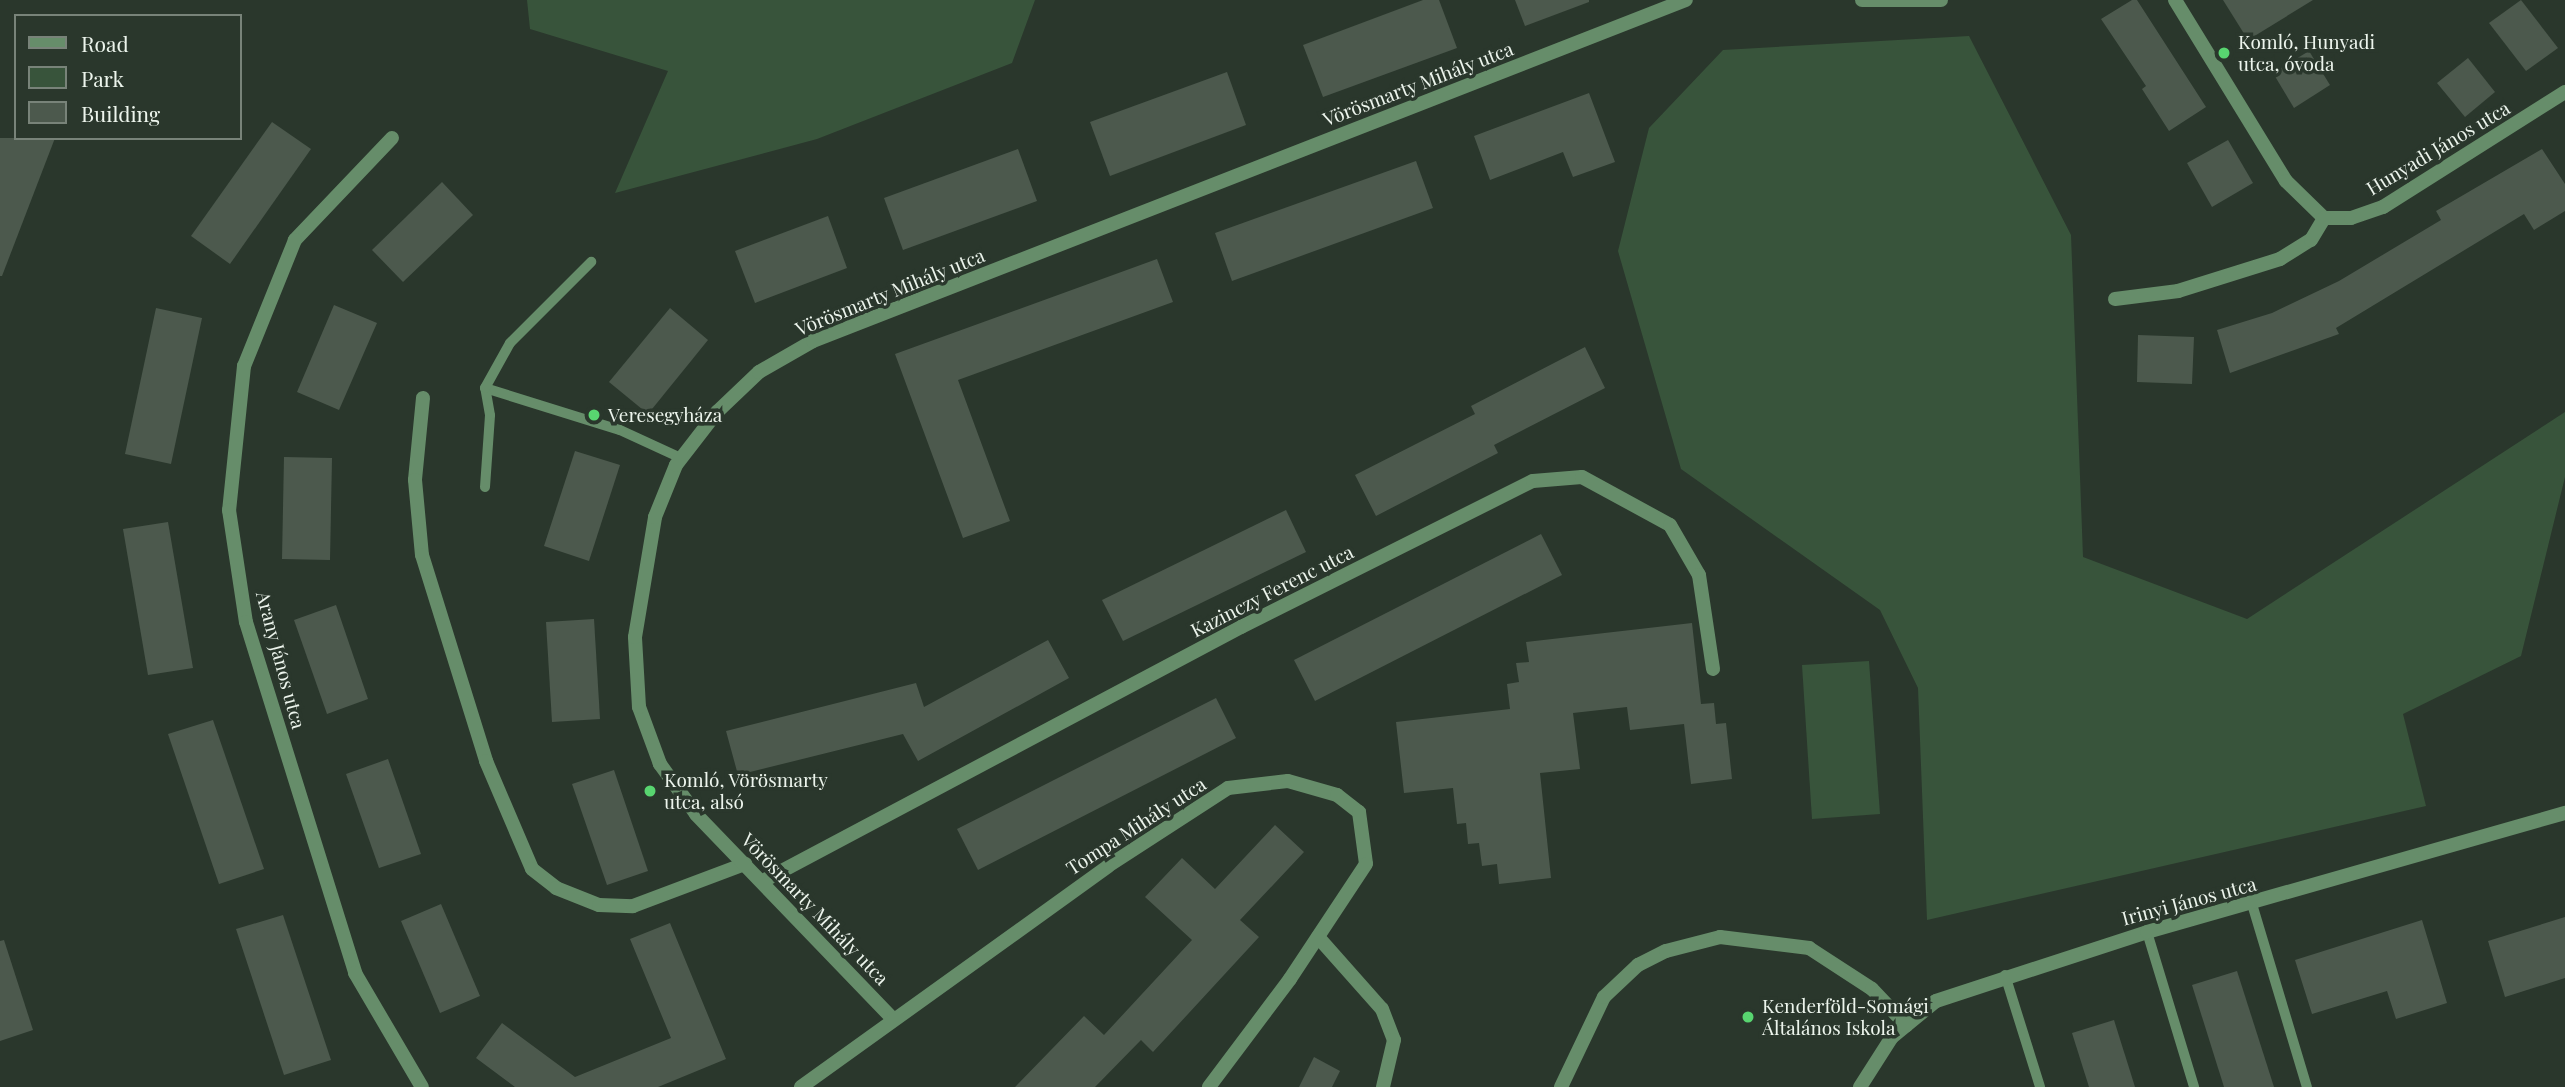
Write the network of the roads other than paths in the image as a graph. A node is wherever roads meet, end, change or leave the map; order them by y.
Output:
1 (1686, 0) edge
2 (1862, 0) edge
3 (1941, 0) edge
4 (2175, 0) edge
5 (2565, 92) edge
6 (392, 138) dead end
7 (2324, 218) junction
8 (591, 262) dead end
9 (2115, 299) dead end
10 (485, 388) junction
11 (423, 398) dead end
12 (681, 458) junction
13 (485, 487) dead end
14 (1713, 668) dead end
15 (2565, 813) edge
16 (745, 864) junction
17 (763, 881) junction
18 (2252, 904) junction
19 (2147, 932) junction
20 (1318, 937) junction
21 (2006, 975) junction
22 (893, 1018) junction
23 (1906, 1025) junction
24 (422, 1087) edge
25 (801, 1087) edge
26 (1209, 1087) edge
27 (1383, 1087) edge
28 (1560, 1087) edge
29 (1860, 1087) edge
30 (2040, 1087) edge
31 (2194, 1087) edge
32 (2307, 1087) edge

1 - 12 street, Vörösmarty Mihály utca
2 - 3 street
4 - 7 street
5 - 7 street, Hunyadi János utca
6 - 24 street, Arany János utca
7 - 9 street
8 - 10 lane
10 - 12 lane
10 - 13 lane
11 - 16 street
12 - 16 street, Vörösmarty Mihály utca
14 - 17 street, Kazinczy Ferenc utca
15 - 18 street, Irinyi János utca
16 - 17 street, Vörösmarty Mihály utca
17 - 22 street, Vörösmarty Mihály utca
18 - 19 street, Irinyi János utca
18 - 32 lane
19 - 21 street, Irinyi János utca
19 - 31 lane
20 - 22 street, Tompa Mihály utca
20 - 26 street, Tompa Mihály utca
20 - 27 street
21 - 23 street, Irinyi János utca
21 - 30 lane
22 - 25 street
23 - 28 street
23 - 29 street, Irinyi János utca

